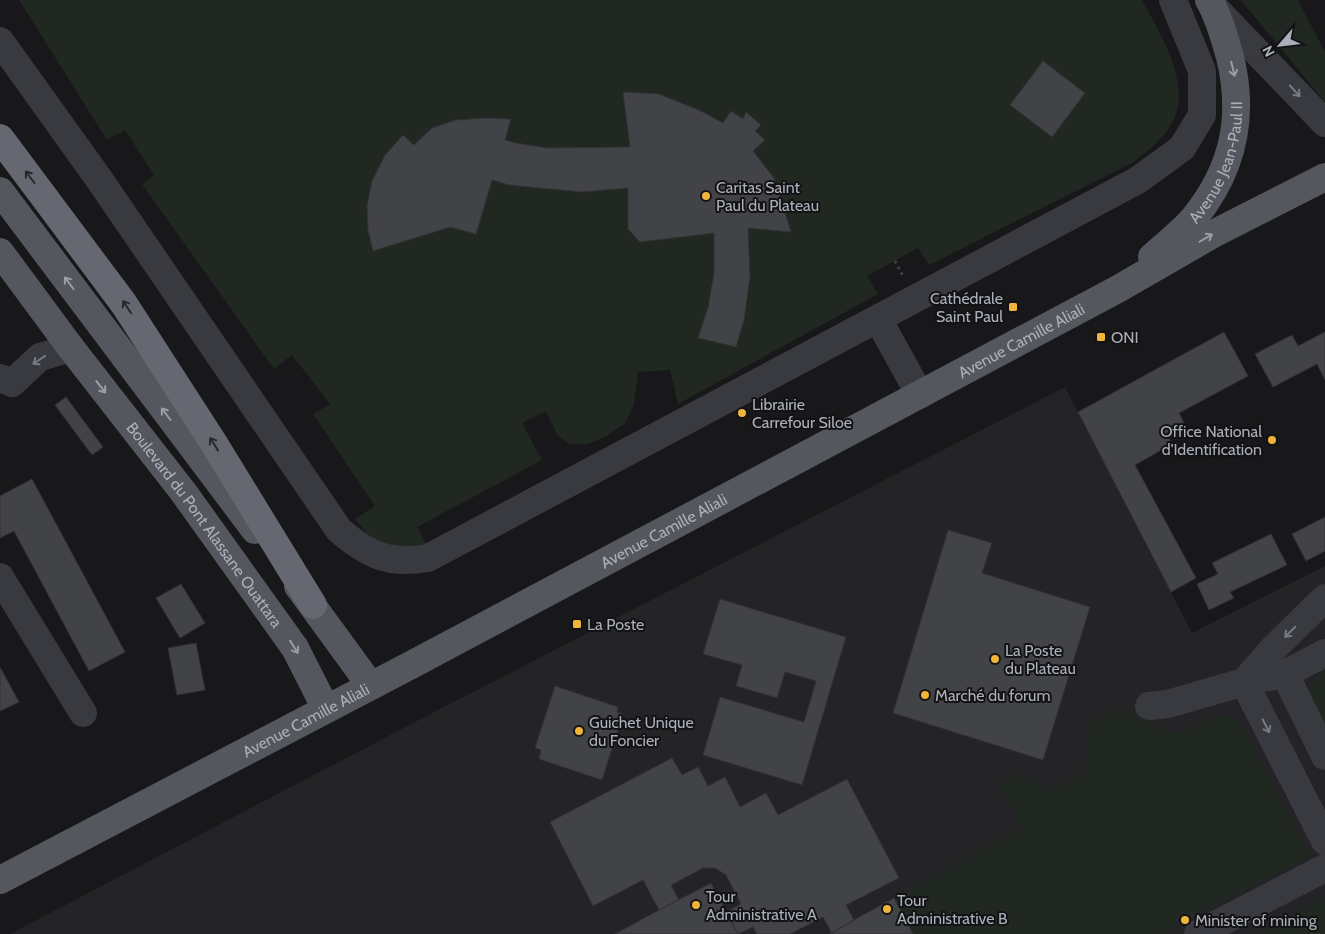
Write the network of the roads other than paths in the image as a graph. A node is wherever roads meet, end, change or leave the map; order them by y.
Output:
1 (1173, 0) edge
2 (1211, 3) edge
3 (0, 41) edge
4 (1325, 123) edge
5 (0, 138) edge
6 (1325, 177) edge
7 (0, 191) edge
8 (0, 252) edge
9 (0, 273) edge
10 (1118, 289) junction
11 (878, 319) junction
12 (71, 348) junction
13 (6, 381) edge
14 (920, 395) junction
15 (0, 577) edge
16 (1325, 598) edge
17 (313, 605) junction
18 (1325, 653) edge
19 (1285, 674) junction
20 (1244, 682) junction
21 (371, 686) junction
22 (1149, 706) dead end
23 (326, 709) junction
24 (83, 713) dead end
25 (1325, 756) edge
26 (1325, 842) edge
27 (1325, 868) edge
28 (0, 880) edge
29 (1198, 934) edge

1 - 11 street
2 -> 4 street, Avenue Jean-Paul II
2 -> 10 main road, Avenue Jean-Paul II
3 - 11 street
17 -> 5 highway
10 -> 6 main road, Avenue Camille Aliali
17 -> 7 main road
8 - 12 main road
9 - 12 main road
10 - 14 main road, Avenue Camille Aliali
11 - 14 street
12 -> 13 street
12 -> 23 main road, Boulevard du Pont Alassane Ouattara
14 - 21 main road, Avenue Camille Aliali
15 - 24 street
16 -> 20 street
17 - 21 main road
18 - 19 street
19 - 20 street
19 - 25 street
20 - 22 street
20 -> 26 street
21 - 23 main road, Avenue Camille Aliali
23 - 28 main road, Avenue Camille Aliali
27 - 29 street

